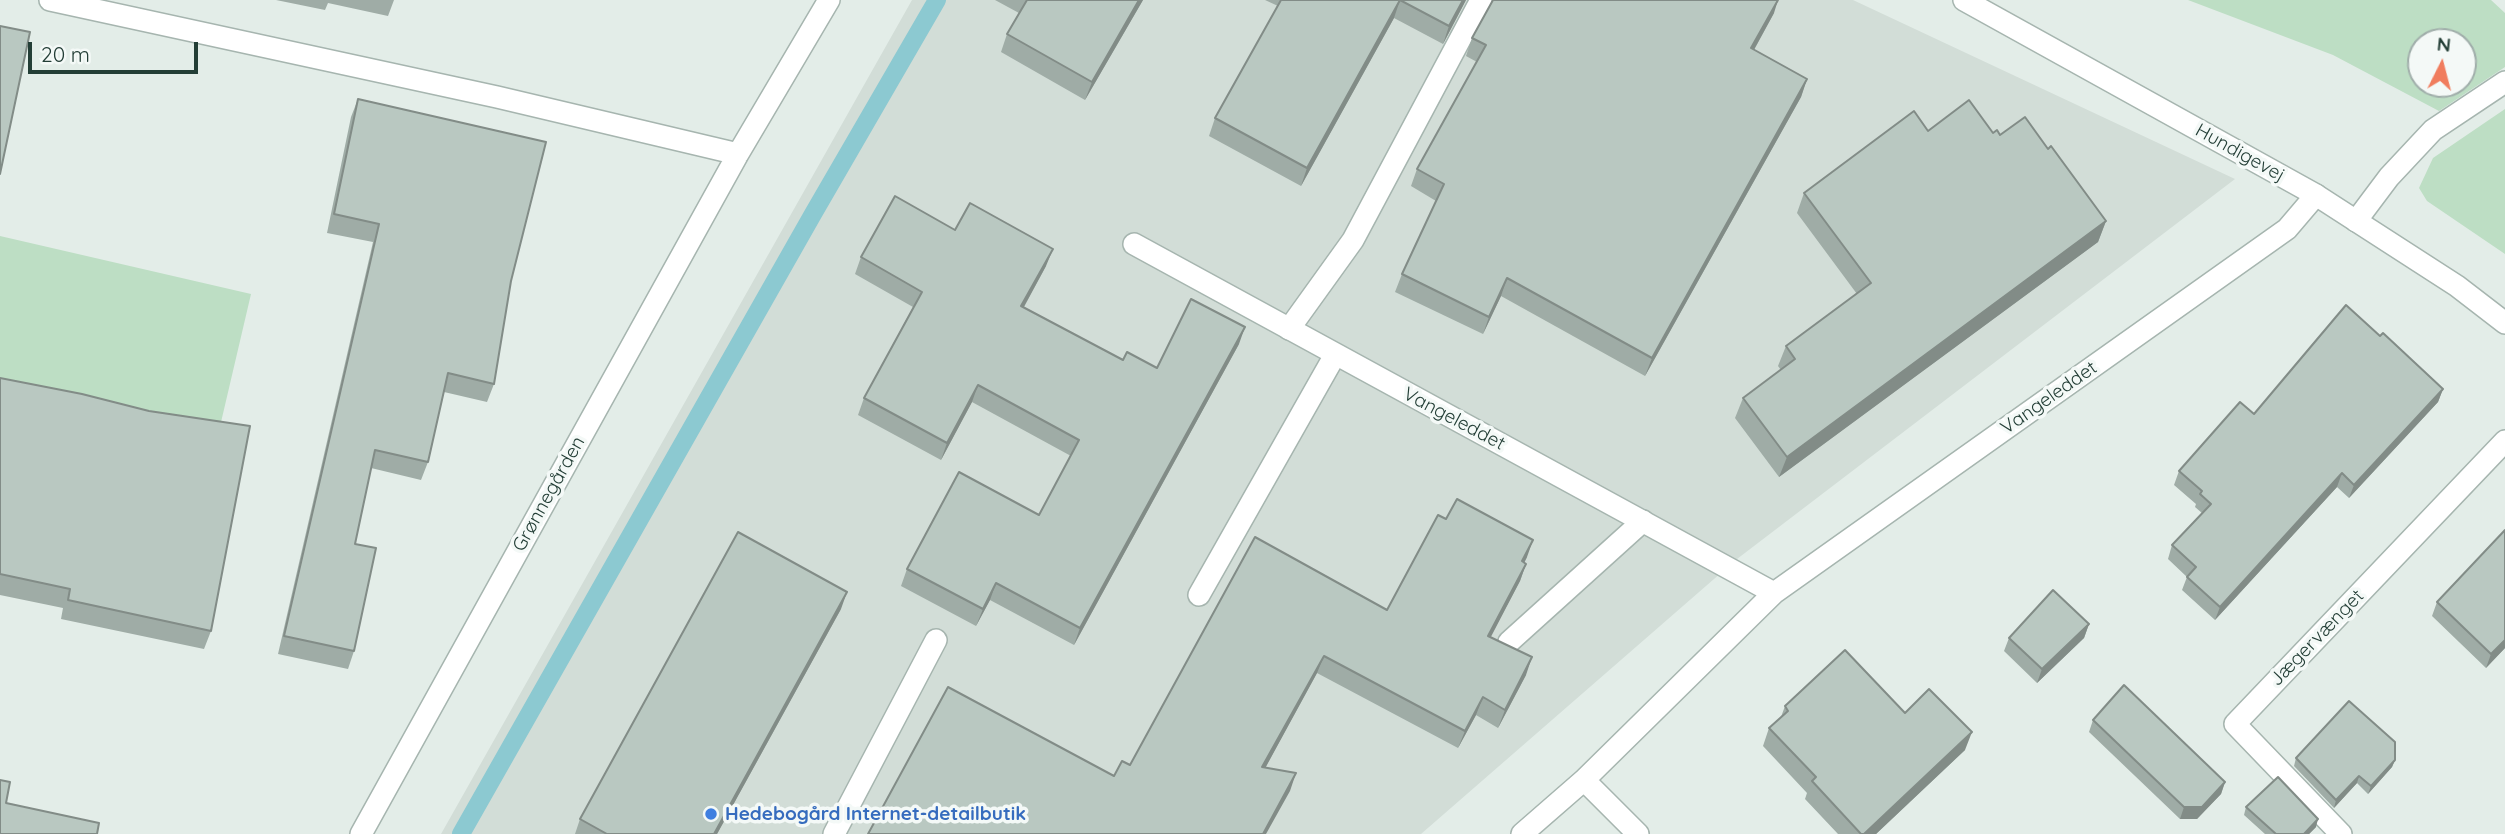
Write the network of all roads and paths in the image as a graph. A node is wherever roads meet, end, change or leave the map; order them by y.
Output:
1 (50, 0) edge
2 (829, 0) edge
3 (1481, 0) edge
4 (1964, 0) edge
5 (2505, 82) edge
6 (738, 153) junction
7 (2316, 195) junction
8 (2356, 221) junction
9 (1134, 244) dead end
10 (2505, 323) edge
11 (1289, 329) junction
12 (1335, 355) junction
13 (2505, 441) edge
14 (1643, 522) junction
15 (1774, 593) junction
16 (1199, 595) dead end
17 (936, 640) dead end
18 (1509, 642) dead end
19 (1584, 780) junction
20 (361, 834) edge
21 (834, 834) edge
22 (1522, 834) edge
23 (1638, 834) edge
24 (2341, 834) edge

1 - 6 street
2 - 6 street, Grønnegården
3 - 11 street
4 - 7 street, Hundigevej
5 - 8 street
6 - 20 street, Grønnegården
7 - 8 street, Hundigevej
7 - 15 street, Vangeleddet
8 - 10 street, Hundigevej
9 - 11 street, Vangeleddet
11 - 12 street, Vangeleddet
12 - 14 street, Vangeleddet
12 - 16 street
13 - 24 street, Jægervænget
14 - 15 street, Vangeleddet
14 - 18 street
15 - 19 street, Vangeleddet
17 - 21 street
19 - 22 street, Vangeleddet
19 - 23 street

